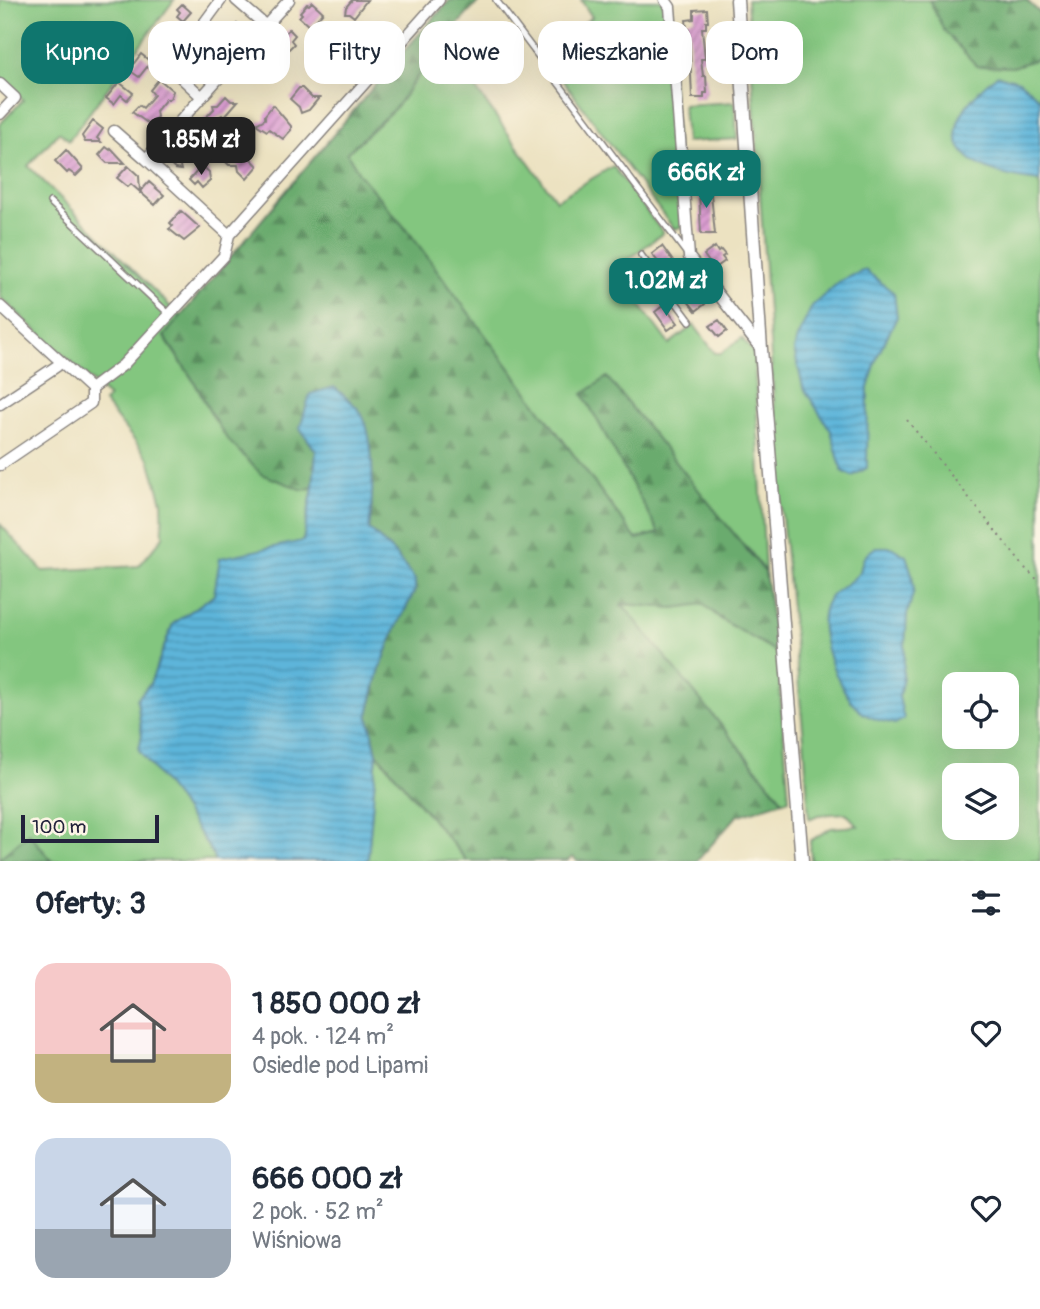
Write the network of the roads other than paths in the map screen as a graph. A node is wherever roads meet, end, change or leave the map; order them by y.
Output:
1 (221, 0) edge
2 (236, 0) edge
3 (289, 0) edge
4 (439, 0) edge
5 (496, 0) edge
6 (665, 0) edge
7 (737, 0) edge
8 (260, 21) edge
9 (270, 21) edge
10 (0, 84) edge
11 (214, 84) edge
12 (202, 97) junction
13 (0, 114) edge
14 (114, 131) dead end
15 (146, 159) junction
16 (50, 202) dead end
17 (229, 235) junction
18 (641, 255) dead end
19 (692, 261) junction
20 (665, 288) junction
21 (0, 306) edge
22 (170, 315) junction
23 (690, 321) dead end
24 (761, 349) junction
25 (61, 362) junction
26 (91, 389) junction
27 (0, 404) edge
28 (0, 465) edge
29 (802, 861) edge

1 - 12 street
2 - 8 street
3 - 9 street
4 - 17 street
5 - 19 lane
6 - 19 street
7 - 24 street
10 - 13 street
11 - 12 street
12 - 15 street
14 - 15 street
15 - 17 street
16 - 22 lane
17 - 22 street
18 - 20 lane
19 - 20 lane
19 - 24 street
20 - 23 lane
21 - 25 street
22 - 26 street
24 - 29 street
25 - 26 street
25 - 27 street
26 - 28 street

